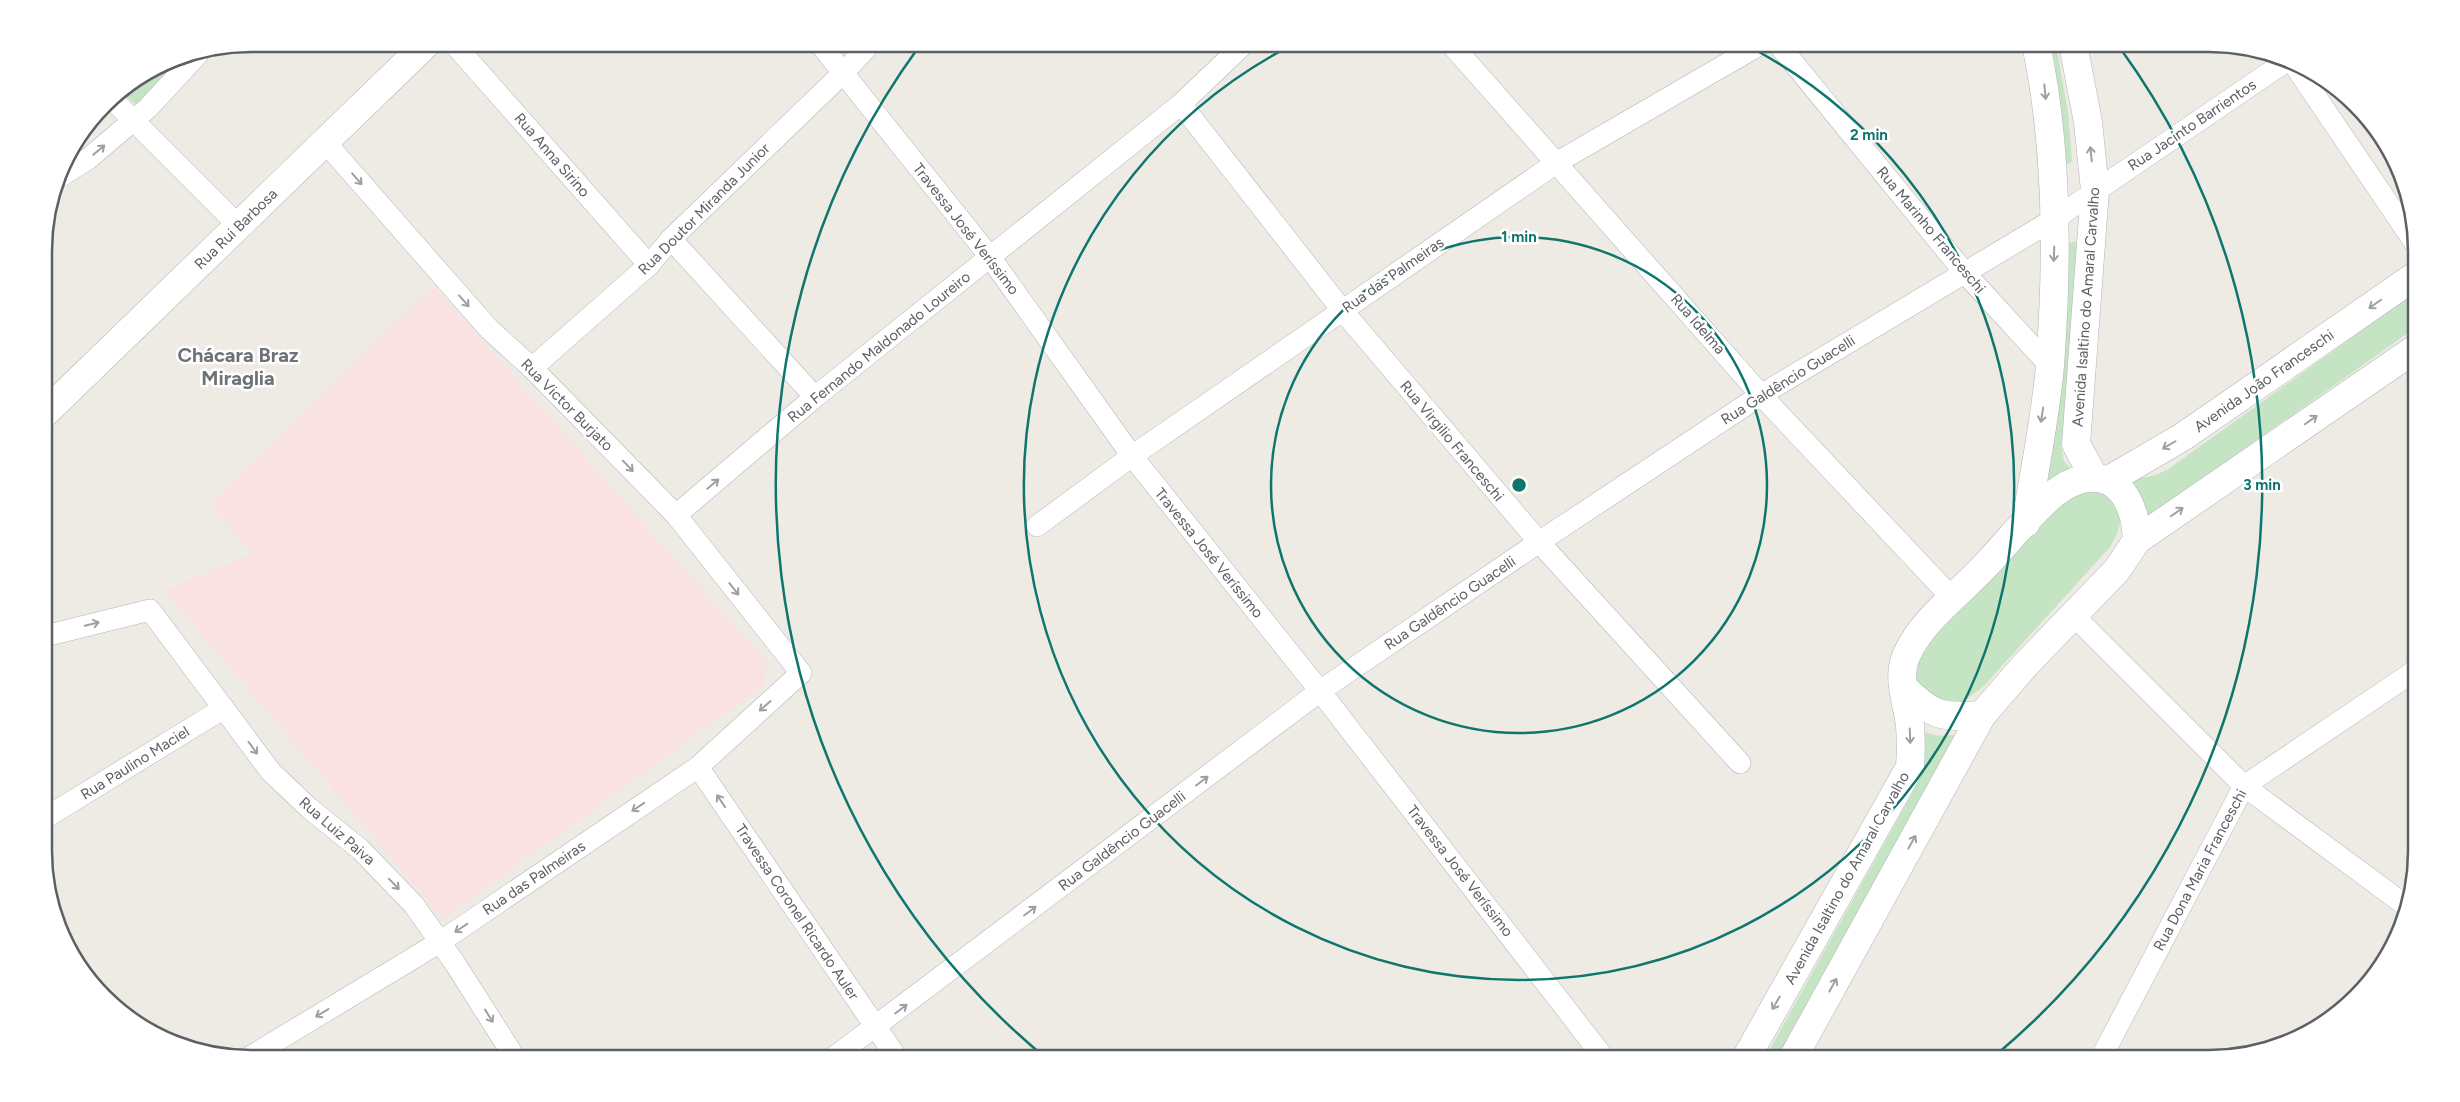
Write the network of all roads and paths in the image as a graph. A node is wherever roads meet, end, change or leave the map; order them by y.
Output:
1 (418, 52) edge
2 (461, 52) edge
3 (826, 52) edge
4 (863, 52) edge
5 (1236, 52) edge
6 (1458, 52) edge
7 (1748, 52) edge
8 (1785, 52) edge
9 (2038, 52) edge
10 (2075, 52) edge
11 (190, 62) edge
12 (2279, 66) edge
13 (843, 73) junction
14 (2302, 76) edge
15 (118, 104) edge
16 (1181, 104) junction
17 (134, 120) junction
18 (325, 142) junction
19 (1556, 163) junction
20 (70, 170) edge
21 (2096, 190) junction
22 (2056, 218) junction
23 (239, 226) junction
24 (2406, 232) edge
25 (671, 239) junction
26 (990, 257) junction
27 (649, 266) junction
28 (1965, 273) junction
29 (2408, 281) edge
30 (1342, 310) junction
31 (2408, 354) edge
32 (2050, 366) junction
33 (532, 368) junction
34 (1761, 395) junction
35 (815, 397) junction
36 (52, 406) edge
37 (1132, 456) junction
38 (2102, 478) junction
39 (676, 515) junction
40 (2026, 522) junction
41 (1037, 526) dead end
42 (2137, 540) junction
43 (1539, 542) junction
44 (1953, 599) junction
45 (2073, 615) junction
46 (52, 634) edge
47 (801, 673) joint
48 (2408, 675) edge
49 (1904, 688) junction
50 (1320, 692) junction
51 (224, 708) junction
52 (1982, 716) junction
53 (1740, 763) dead end
54 (698, 766) junction
55 (2244, 786) junction
56 (52, 814) edge
57 (2401, 902) edge
58 (440, 942) junction
59 (876, 1028) junction
60 (261, 1050) edge
61 (510, 1050) edge
62 (844, 1050) edge
63 (891, 1050) edge
64 (1598, 1050) edge
65 (1751, 1050) edge
66 (1797, 1050) edge
67 (2105, 1050) edge

1 - 18 main road, Rua Rui Barbosa
2 - 27 street, Rua Anna Sirino
3 - 13 street, Travessa José Veríssimo
4 - 13 street, Rua Doutor Miranda Junior
5 - 16 street, Rua Fernando Maldonado Loureiro
6 - 19 street, Rua Idelma
7 - 19 street, Rua das Palmeiras
8 - 28 street, Rua Marinho Franceschi
9 -> 22 main road
21 -> 10 main road, Avenida Isaltino do Amaral Carvalho
11 - 17 street
12 - 21 street, Rua Jacinto Barrientos
13 - 25 street, Rua Doutor Miranda Junior
13 - 26 street, Travessa José Veríssimo
14 - 24 street
15 - 17 street
16 - 26 street, Rua Fernando Maldonado Loureiro
16 - 30 street, Rua Virgilio Franceschi
20 -> 17 street
17 - 23 street
18 - 23 main road, Rua Rui Barbosa
18 -> 33 street, Rua Victor Burjato
19 - 30 street, Rua das Palmeiras
19 - 34 street, Rua Idelma
21 - 22 street, Rua Galdêncio Guacelli
21 - 38 main road, Avenida Isaltino do Amaral Carvalho
22 - 28 street, Rua Galdêncio Guacelli
22 -> 32 main road
23 - 36 main road, Rua Rui Barbosa
25 - 27 street, Rua Doutor Miranda Junior
25 - 35 street
26 - 35 street, Rua Fernando Maldonado Loureiro
26 - 37 street, Travessa José Veríssimo
27 - 33 street, Rua Doutor Miranda Junior
28 - 32 street, Rua Marinho Franceschi
28 - 34 street, Rua Galdêncio Guacelli
29 -> 38 main road, Avenida João Franceschi
30 - 37 street, Rua das Palmeiras
30 - 43 street, Rua Virgilio Franceschi
42 -> 31 main road
32 -> 40 main road
33 -> 39 street, Rua Victor Burjato
34 - 43 street, Rua Galdêncio Guacelli
34 - 44 street, Rua Idelma
39 -> 35 street, Rua Fernando Maldonado Loureiro
37 - 41 street, Rua das Palmeiras
37 - 50 street, Travessa José Veríssimo
38 - 40 main road, Avenida João Franceschi
38 - 42 main road, Avenida Isaltino do Amaral Carvalho
39 -> 47 street, Rua Victor Burjato
40 - 44 main road, Avenida João Franceschi
42 - 45 main road
43 - 50 street, Rua Galdêncio Guacelli
43 - 53 street, Rua Virgilio Franceschi
44 - 49 main road, Avenida Isaltino do Amaral Carvalho
45 - 52 main road
45 - 55 street
46 -> 51 street, Rua Luiz Paiva
47 -> 54 street, Rua das Palmeiras
48 - 55 street, Rua Dona Maria Franceschi
49 - 52 main road
49 -> 65 main road, Avenida Isaltino do Amaral Carvalho
59 -> 50 street, Rua Galdêncio Guacelli
50 - 64 street, Travessa José Veríssimo
51 - 56 street, Rua Paulino Maciel
51 -> 58 street, Rua Luiz Paiva
66 -> 52 main road
54 -> 58 street, Rua das Palmeiras
59 -> 54 street, Travessa Coronel Ricardo Auler
55 - 57 street
55 - 67 street, Rua Dona Maria Franceschi
58 -> 60 street, Rua das Palmeiras
58 -> 61 street, Rua Luiz Paiva
59 - 62 street, Rua Galdêncio Guacelli
59 - 63 street, Travessa Coronel Ricardo Auler

